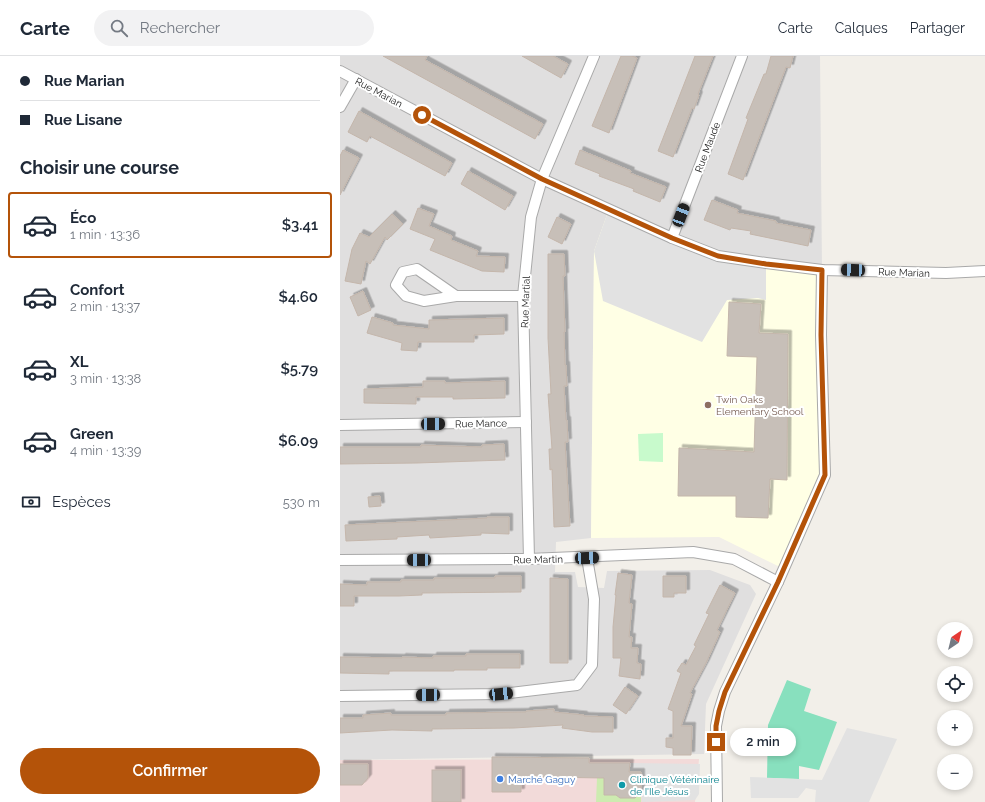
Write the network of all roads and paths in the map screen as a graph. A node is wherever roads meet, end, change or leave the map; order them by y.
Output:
1 (594, 56) edge
2 (742, 56) edge
3 (340, 71) edge
4 (356, 79) junction
5 (340, 107) edge
6 (542, 179) junction
7 (672, 238) junction
8 (822, 270) junction
9 (985, 271) edge
10 (456, 296) junction
11 (523, 296) junction
12 (526, 422) junction
13 (340, 425) edge
14 (587, 558) junction
15 (529, 559) junction
16 (340, 560) edge
17 (778, 582) junction
18 (340, 696) edge
19 (717, 802) edge

1 - 6 street, Rue Martial
2 - 7 street, Rue Maude
3 - 4 street, Rue Marian
4 - 5 street
4 - 6 street, Rue Marian
6 - 7 street, Rue Marian
6 - 11 street, Rue Martial
7 - 8 street, Rue Marian
8 - 9 street, Rue Marian
8 - 17 street
10 - 10 street
10 - 11 street
11 - 12 street, Rue Martial
12 - 13 street, Rue Mance
12 - 15 street, Rue Martial
14 - 15 street, Rue Martin
14 - 17 street, Rue Martin
14 - 18 street
15 - 16 street, Rue Martin
17 - 19 street

